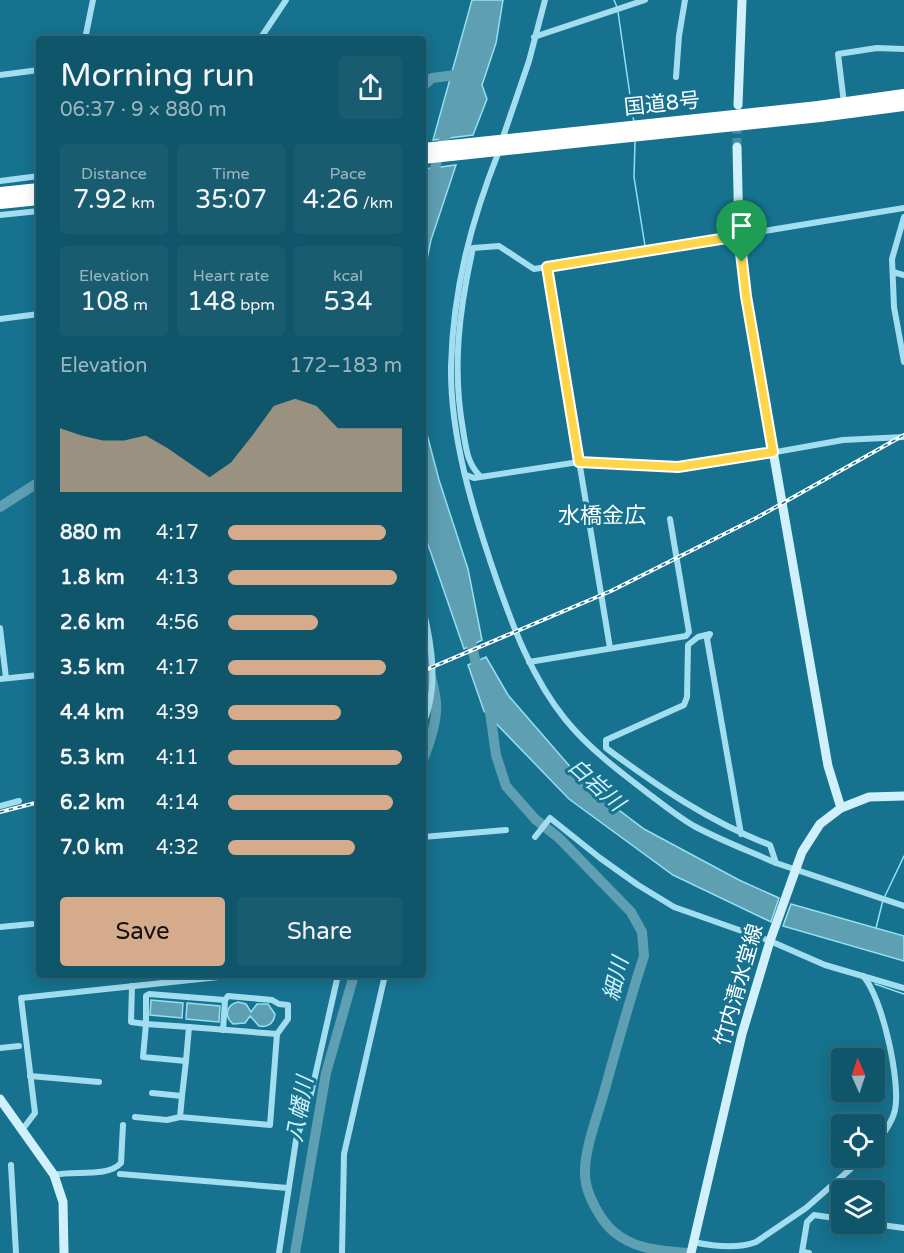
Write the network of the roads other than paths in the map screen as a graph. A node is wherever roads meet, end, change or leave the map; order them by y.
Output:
1 (93, 0) edge
2 (286, 0) edge
3 (545, 0) edge
4 (645, 0) edge
5 (685, 0) edge
6 (742, 0) edge
7 (86, 36) edge
8 (262, 36) edge
9 (534, 38) junction
10 (904, 49) edge
11 (36, 70) edge
12 (0, 75) edge
13 (676, 77) dead end
14 (904, 94) edge
15 (844, 103) junction
16 (738, 105) dead end
17 (904, 105) edge
18 (498, 146) junction
19 (737, 147) tunnel mouth
20 (426, 149) edge
21 (426, 158) edge
22 (36, 176) edge
23 (0, 180) edge
24 (36, 189) edge
25 (0, 193) edge
26 (36, 199) edge
27 (0, 203) edge
28 (904, 208) edge
29 (36, 212) edge
30 (0, 215) edge
31 (904, 217) edge
32 (739, 236) junction
33 (547, 267) junction
34 (893, 272) junction
35 (904, 275) edge
36 (36, 314) edge
37 (0, 319) edge
38 (904, 362) edge
39 (904, 437) edge
40 (773, 452) junction
41 (579, 462) junction
42 (466, 476) junction
43 (480, 476) junction
44 (670, 519) dead end
45 (426, 627) edge
46 (0, 628) edge
47 (609, 648) junction
48 (529, 662) junction
49 (36, 675) edge
50 (3, 678) edge
51 (426, 714) edge
52 (904, 796) edge
53 (19, 801) dead end
54 (0, 806) edge
55 (841, 808) junction
56 (506, 830) dead end
57 (741, 834) junction
58 (426, 837) edge
59 (535, 837) dead end
60 (776, 863) junction
61 (795, 870) junction
62 (904, 906) edge
63 (32, 924) dead end
64 (0, 927) edge
65 (770, 941) junction
66 (862, 976) junction
67 (209, 978) edge
68 (337, 978) edge
69 (384, 978) edge
70 (132, 986) junction
71 (904, 988) edge
72 (225, 1000) junction
73 (146, 1024) junction
74 (189, 1027) junction
75 (223, 1030) junction
76 (277, 1034) junction
77 (19, 1046) dead end
78 (0, 1048) edge
79 (186, 1061) junction
80 (30, 1076) junction
81 (99, 1082) dead end
82 (152, 1093) dead end
83 (182, 1096) junction
84 (0, 1099) edge
85 (135, 1117) dead end
86 (180, 1117) junction
87 (123, 1125) dead end
88 (22, 1130) junction
89 (885, 1130) edge
90 (11, 1165) dead end
91 (852, 1168) edge
92 (120, 1174) dead end
93 (54, 1175) junction
94 (288, 1188) junction
95 (831, 1217) edge
96 (885, 1225) edge
97 (904, 1228) edge
98 (693, 1242) junction
99 (16, 1253) edge
100 (64, 1253) edge
101 (279, 1253) edge
102 (342, 1253) edge
103 (691, 1253) edge
104 (809, 1253) edge

1 - 7 street
2 - 8 street
3 - 9 street
4 - 9 street
5 - 13 street
6 - 16 street
9 - 18 street
10 - 15 street
11 - 12 street
14 - 15 highway, 国道8号
15 - 18 highway, 国道8号
17 - 18 highway, 国道8号
18 - 20 highway, 国道8号
18 - 21 highway, 国道8号
18 - 42 street
19 - 32 street
22 - 23 street
24 - 25 highway
26 - 27 highway
28 - 32 street
29 - 30 street
31 - 34 street
32 - 33 street
32 - 40 street
33 - 41 street
33 - 43 street
34 - 35 street
34 - 38 street
36 - 37 street
39 - 40 street
40 - 41 street
40 - 55 street
41 - 43 street
41 - 47 street
42 - 43 street
42 - 48 street
44 - 47 street
45 - 51 street
46 - 50 street
47 - 48 street
48 - 60 street
49 - 50 street
52 - 55 street, 竹内清水堂線
53 - 54 street
55 - 61 street, 竹内清水堂線
56 - 58 street
57 - 57 street
57 - 60 street
59 - 65 street
60 - 61 street
61 - 62 street
61 - 65 street, 竹内清水堂線
63 - 64 street
65 - 66 street
65 - 98 street, 竹内清水堂線
66 - 71 street
66 - 89 street
67 - 70 street
68 - 94 street
69 - 102 street
70 - 73 street
70 - 80 street
72 - 73 street
72 - 75 street
72 - 76 street
73 - 74 street
73 - 79 street
74 - 75 street
74 - 79 street
75 - 76 street
76 - 86 street
77 - 78 street
79 - 83 street
80 - 81 street
80 - 88 street
82 - 83 street
83 - 86 street
84 - 88 street
85 - 86 street
87 - 93 street
88 - 93 street
90 - 99 street
91 - 98 street
92 - 94 street
93 - 100 street
94 - 101 street
95 - 104 street
96 - 97 street
98 - 103 street, 竹内清水堂線

